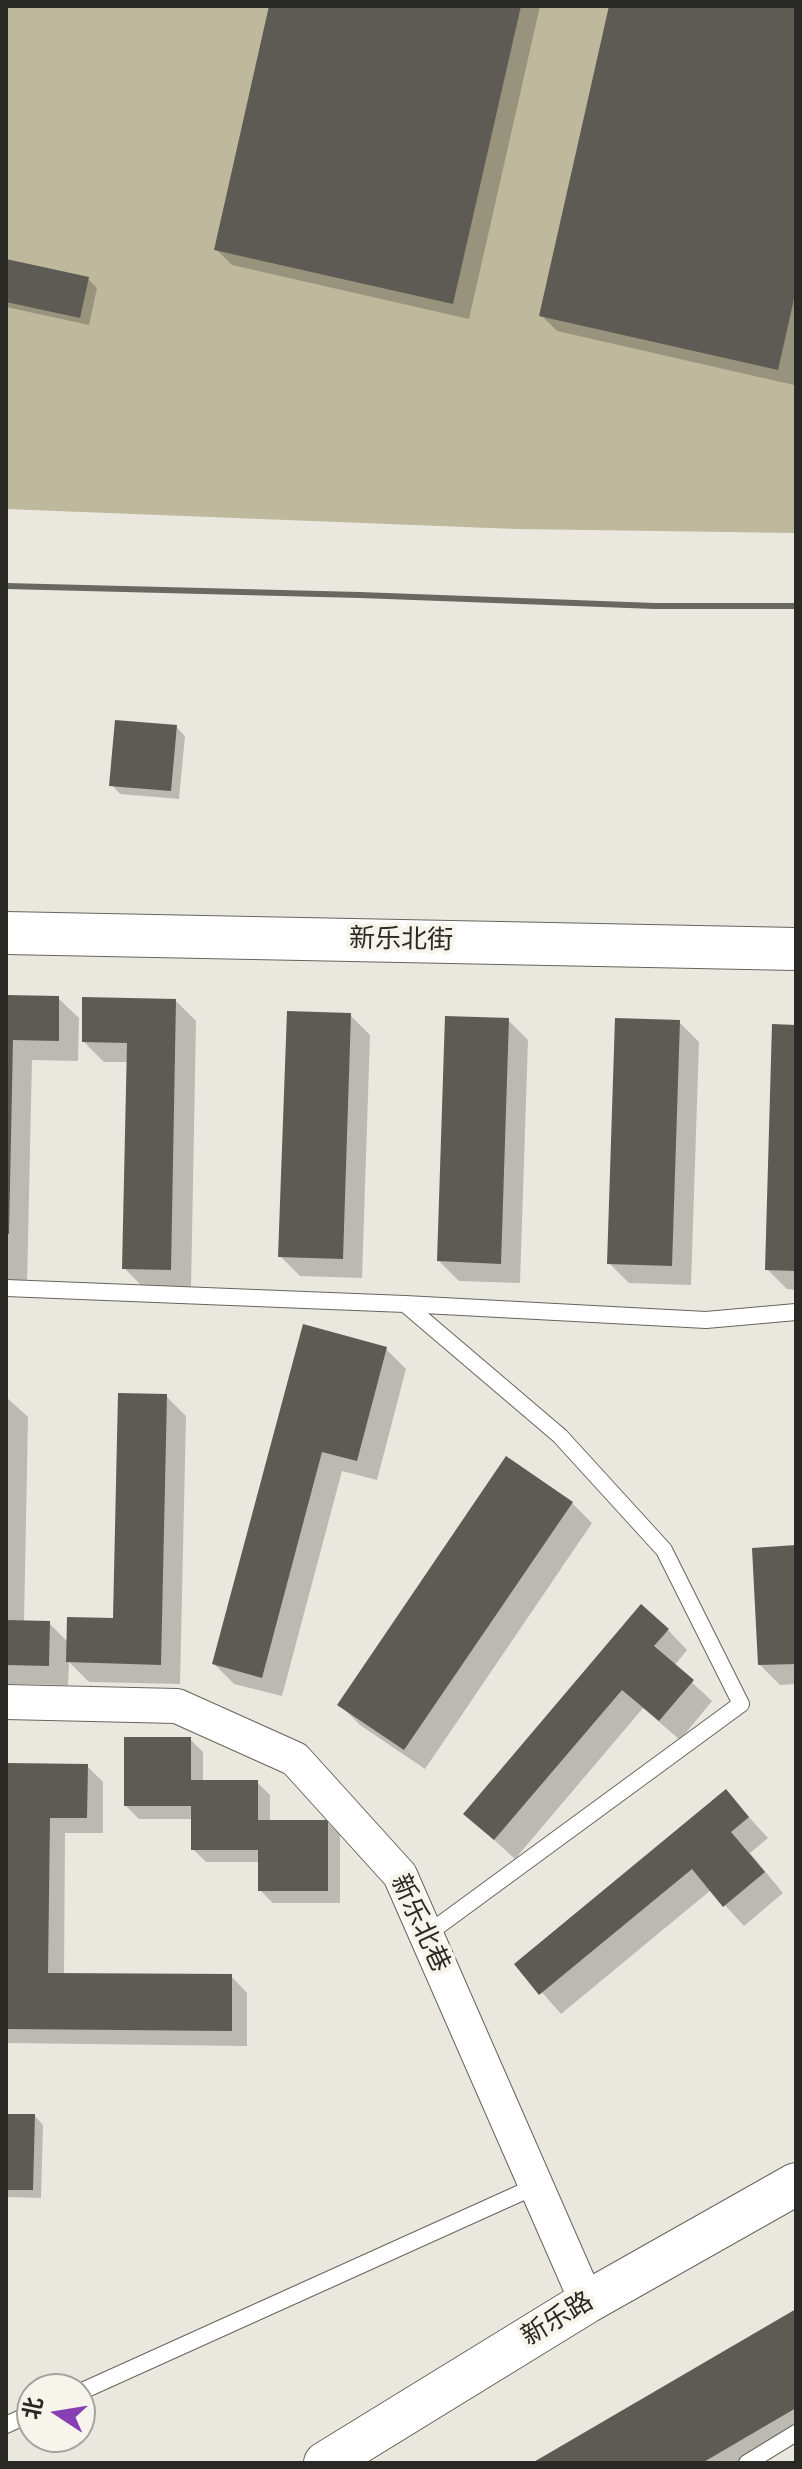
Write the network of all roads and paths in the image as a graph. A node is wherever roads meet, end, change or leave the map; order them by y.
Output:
1 (6, 933) edge
2 (796, 949) edge
3 (6, 1288) edge
4 (405, 1304) junction
5 (796, 1312) edge
6 (6, 1702) edge
7 (426, 1935) junction
8 (796, 2184) edge
9 (536, 2186) junction
10 (587, 2302) junction
11 (96, 2385) edge
12 (796, 2433) edge
13 (325, 2463) edge
14 (747, 2463) edge

1 - 2 street, 新乐北街
3 - 4 lane
4 - 5 lane
4 - 7 lane
6 - 7 street, 新乐北巷
7 - 9 street, 新乐北巷
8 - 10 street, 新乐路
9 - 10 street, 新乐北巷
9 - 11 lane
10 - 13 street, 新乐路
12 - 14 lane

